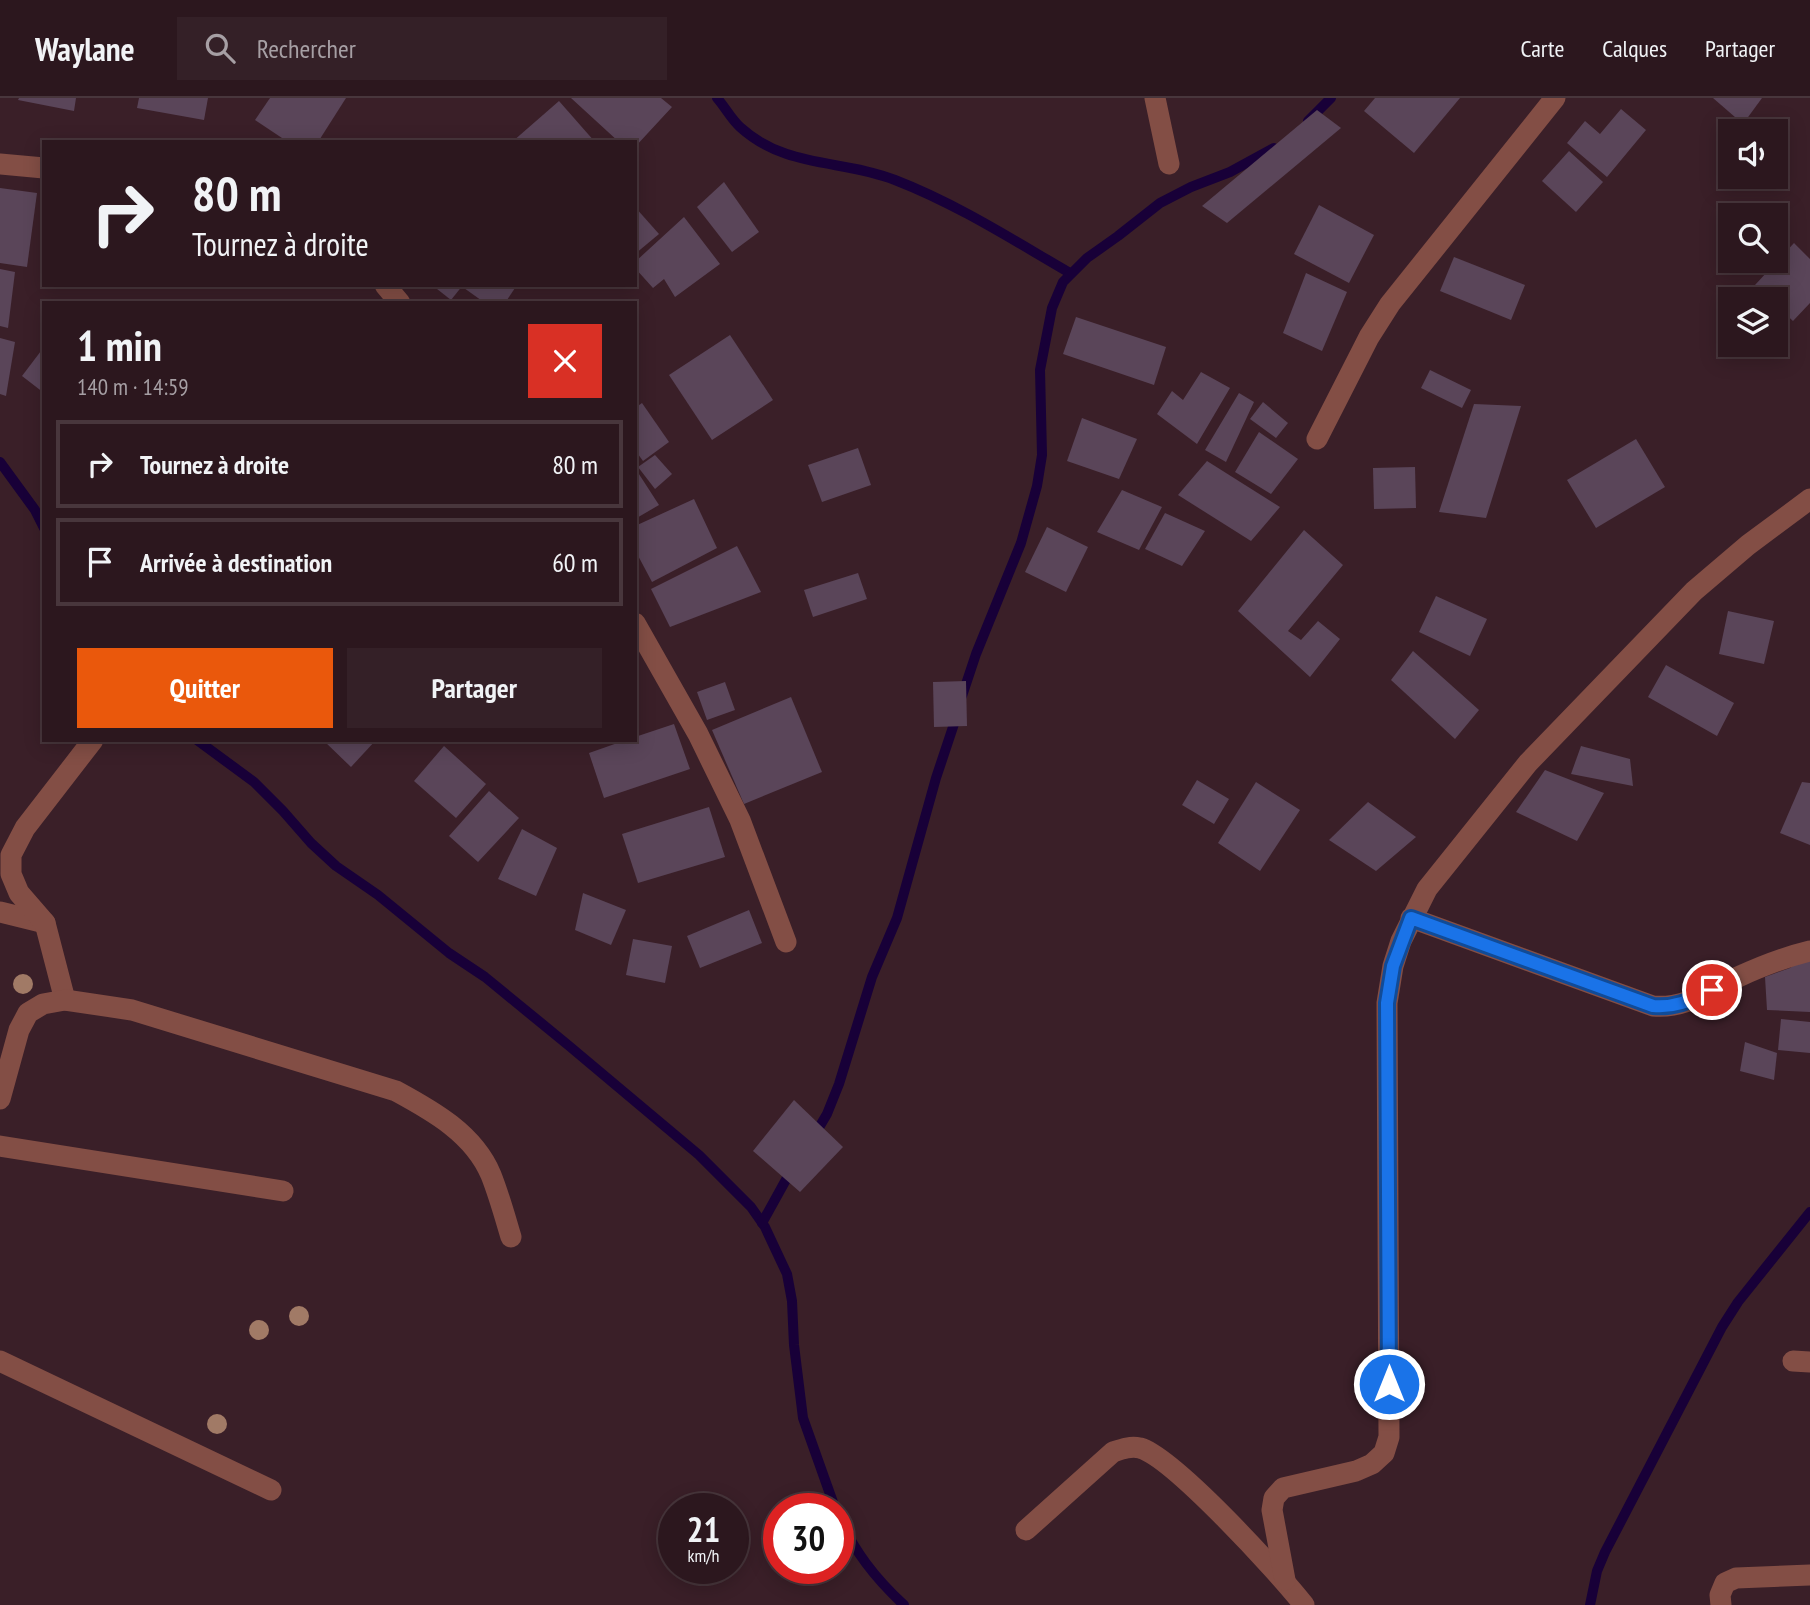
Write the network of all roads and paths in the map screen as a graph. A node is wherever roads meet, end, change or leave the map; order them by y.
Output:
1 (1155, 98) edge
2 (1555, 98) edge
3 (0, 164) edge
4 (1169, 164) dead end
5 (42, 168) edge
6 (387, 287) edge
7 (398, 301) edge
8 (1317, 439) dead end
9 (1810, 499) edge
10 (637, 627) edge
11 (91, 742) edge
12 (0, 912) edge
13 (1411, 918) junction
14 (45, 923) junction
15 (786, 942) dead end
16 (1810, 951) edge
17 (65, 1000) junction
18 (0, 1099) edge
19 (0, 1146) edge
20 (283, 1191) dead end
21 (511, 1237) dead end
22 (0, 1361) edge
23 (271, 1490) dead end
24 (1026, 1530) dead end
25 (1810, 1575) edge
26 (1285, 1580) junction
27 (1304, 1605) edge
28 (1721, 1605) edge

1 - 4 street
2 - 8 street
3 - 5 street
6 - 7 street
9 - 13 street
10 - 15 street
11 - 14 street
12 - 14 street
13 - 16 street
13 - 26 street
14 - 17 street
17 - 18 street
17 - 21 street
19 - 20 street
22 - 23 street
24 - 26 street
25 - 28 street
26 - 27 street

